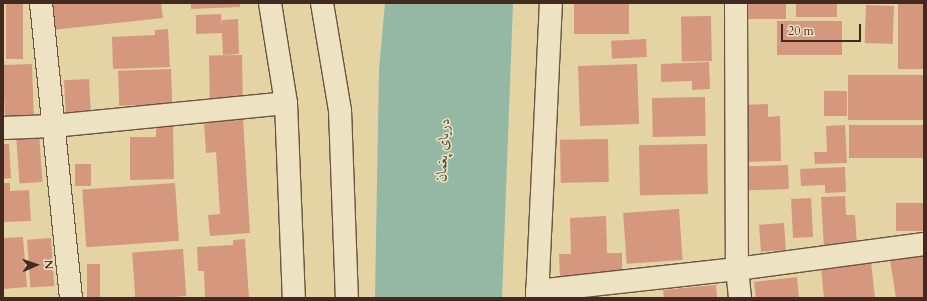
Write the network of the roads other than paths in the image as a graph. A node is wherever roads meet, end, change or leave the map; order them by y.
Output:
1 (41, 3) edge
2 (270, 3) edge
3 (322, 3) edge
4 (551, 3) edge
5 (736, 3) edge
6 (286, 103) junction
7 (53, 126) junction
8 (3, 128) edge
9 (924, 244) edge
10 (737, 269) junction
11 (537, 295) edge
12 (71, 298) edge
13 (294, 298) edge
14 (347, 298) edge
15 (740, 298) edge

1 - 7 street
2 - 6 street
3 - 14 street
4 - 11 street
5 - 10 street
6 - 7 street
6 - 13 street
7 - 8 street
7 - 12 street
9 - 10 street
10 - 11 street
10 - 15 street

